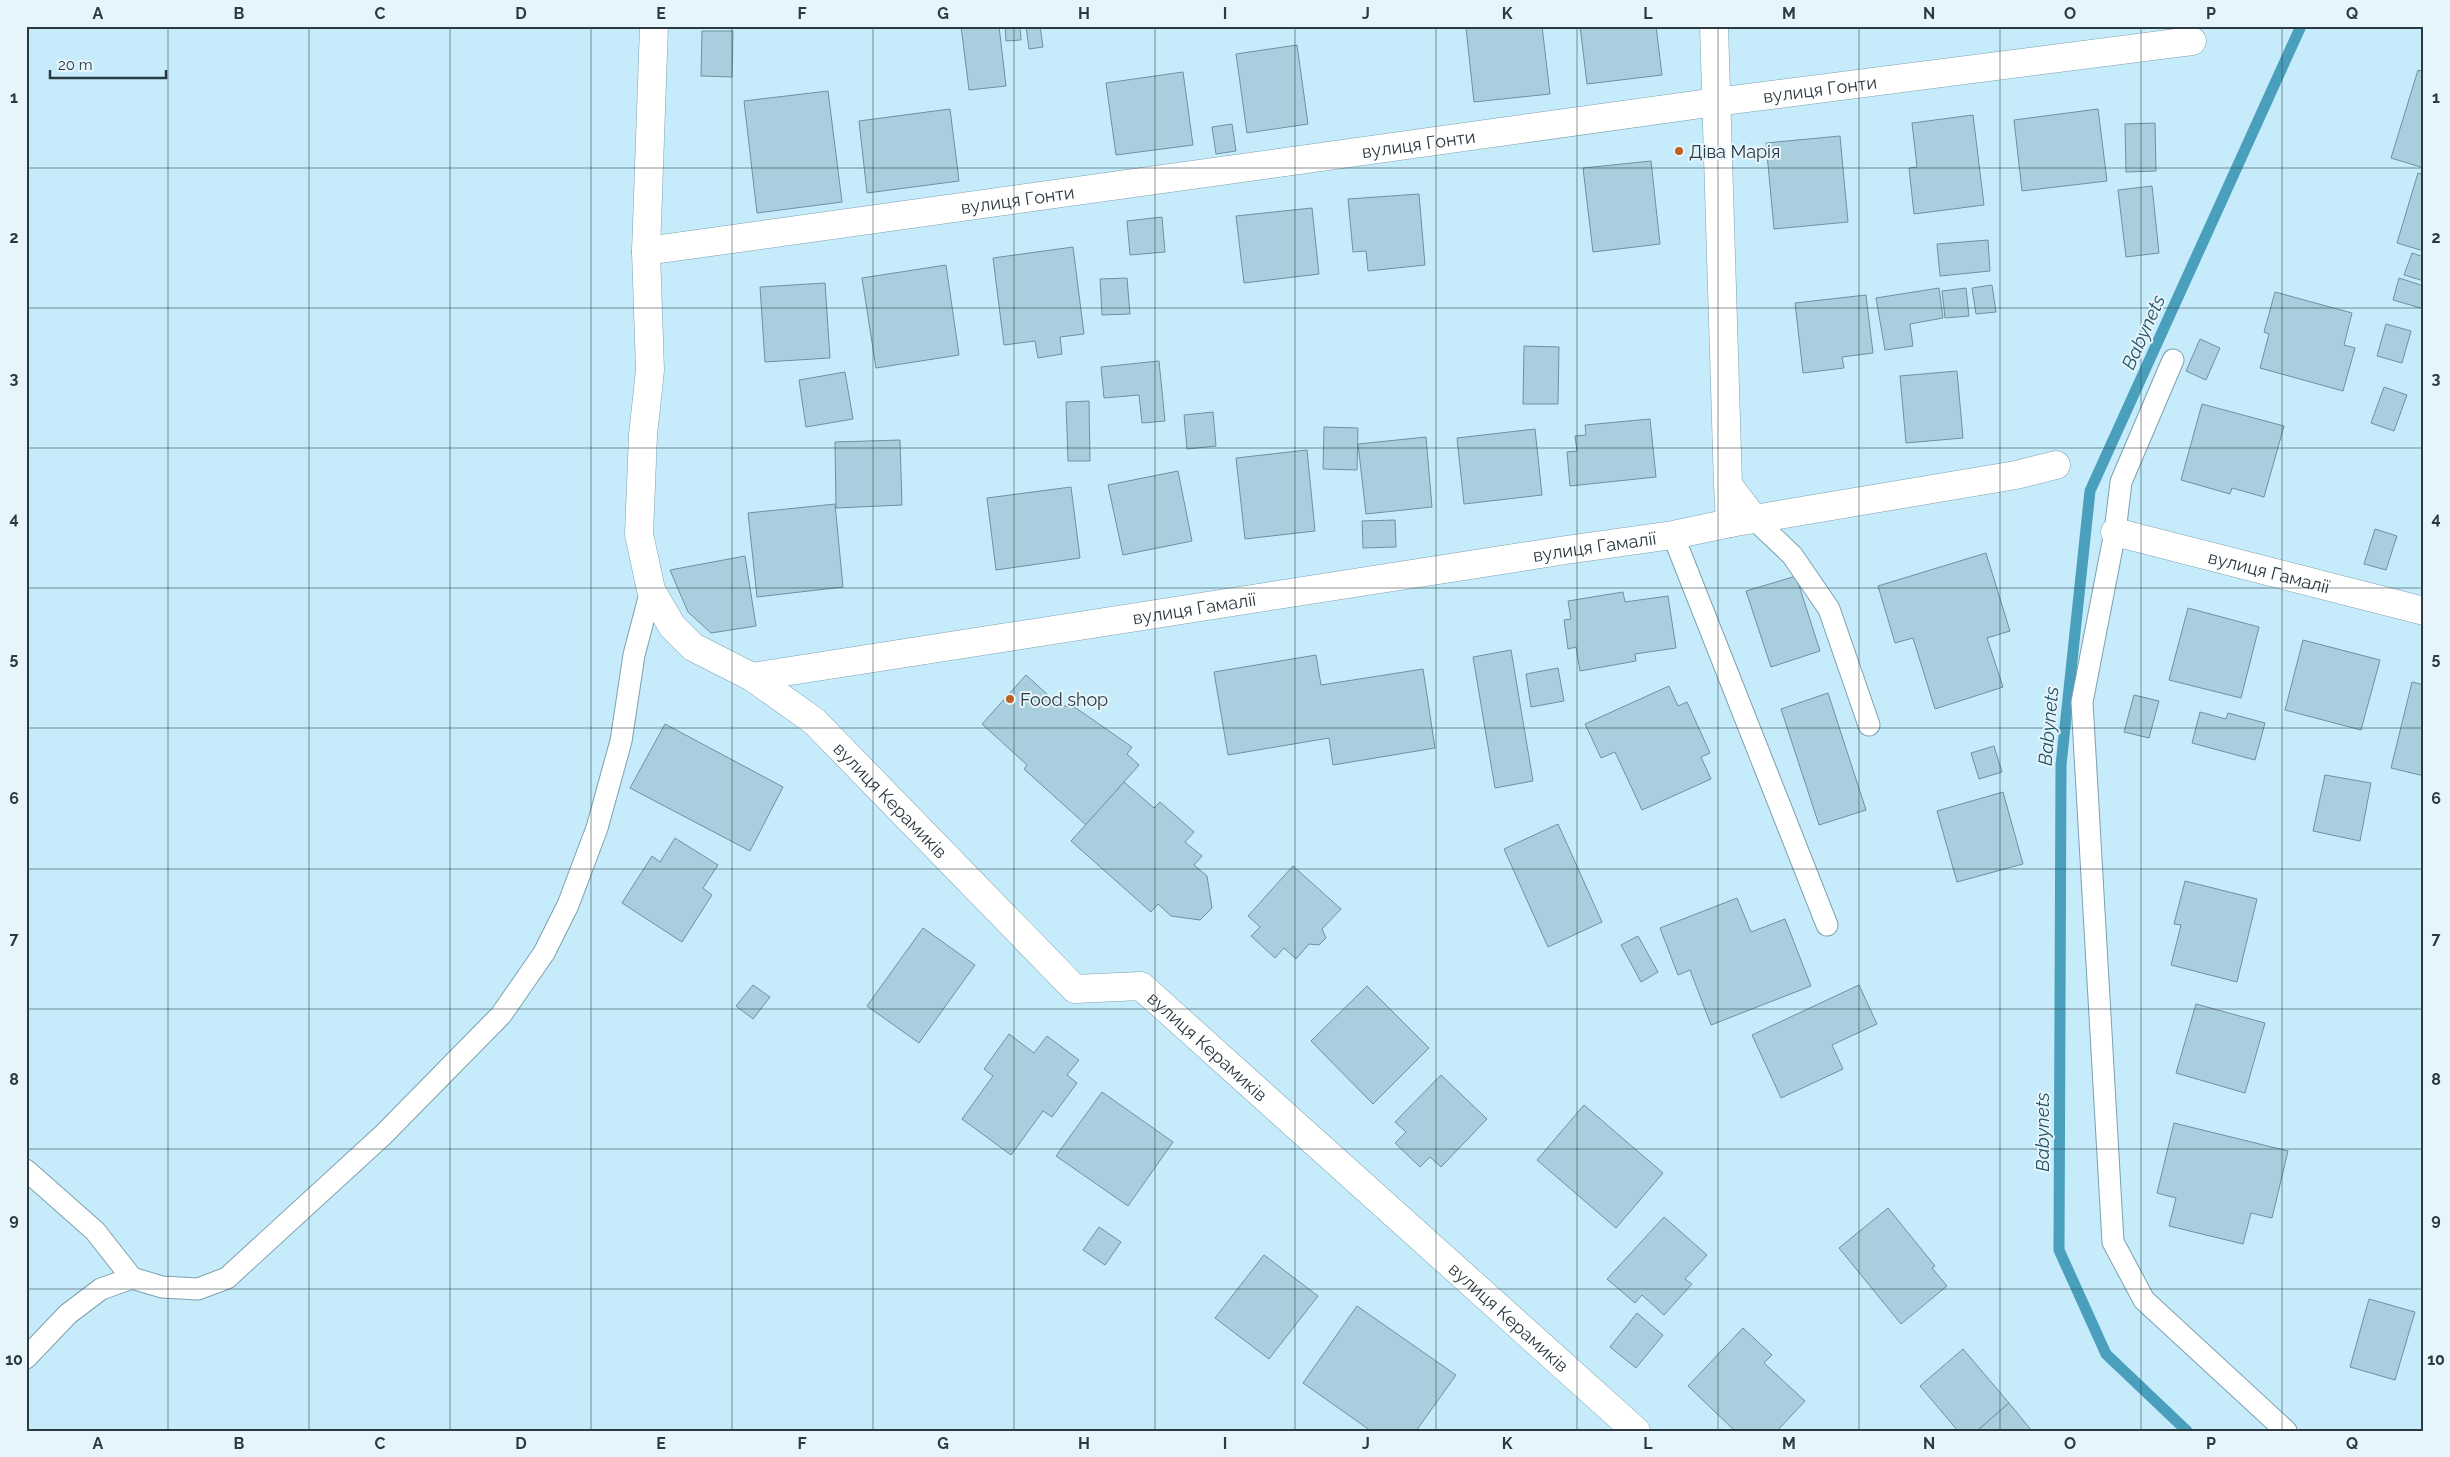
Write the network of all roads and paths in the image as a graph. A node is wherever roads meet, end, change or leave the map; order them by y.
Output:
1 (654, 26) edge
2 (1714, 26) edge
3 (2192, 41) dead end
4 (1716, 102) junction
5 (646, 251) junction
6 (2173, 360) dead end
7 (2056, 465) dead end
8 (1742, 521) junction
9 (2115, 532) junction
10 (1673, 535) junction
11 (651, 590) junction
12 (2424, 611) edge
13 (752, 677) junction
14 (1869, 725) dead end
15 (1827, 925) dead end
16 (26, 1170) edge
17 (132, 1278) junction
18 (26, 1358) edge
19 (1636, 1431) edge
20 (2286, 1431) edge

1 - 5 street
2 - 4 street
3 - 4 street, вулиця Гонти
4 - 5 street, вулиця Гонти
4 - 8 street
5 - 11 street
6 - 9 lane
7 - 8 street, вулиця Гамалії
8 - 10 street, вулиця Гамалії
8 - 14 lane
9 - 12 street, вулиця Гамалії
9 - 20 lane
10 - 13 street, вулиця Гамалії
10 - 15 lane
11 - 13 street
11 - 17 lane
13 - 19 street, вулиця Керамиків
16 - 17 lane
17 - 18 lane

